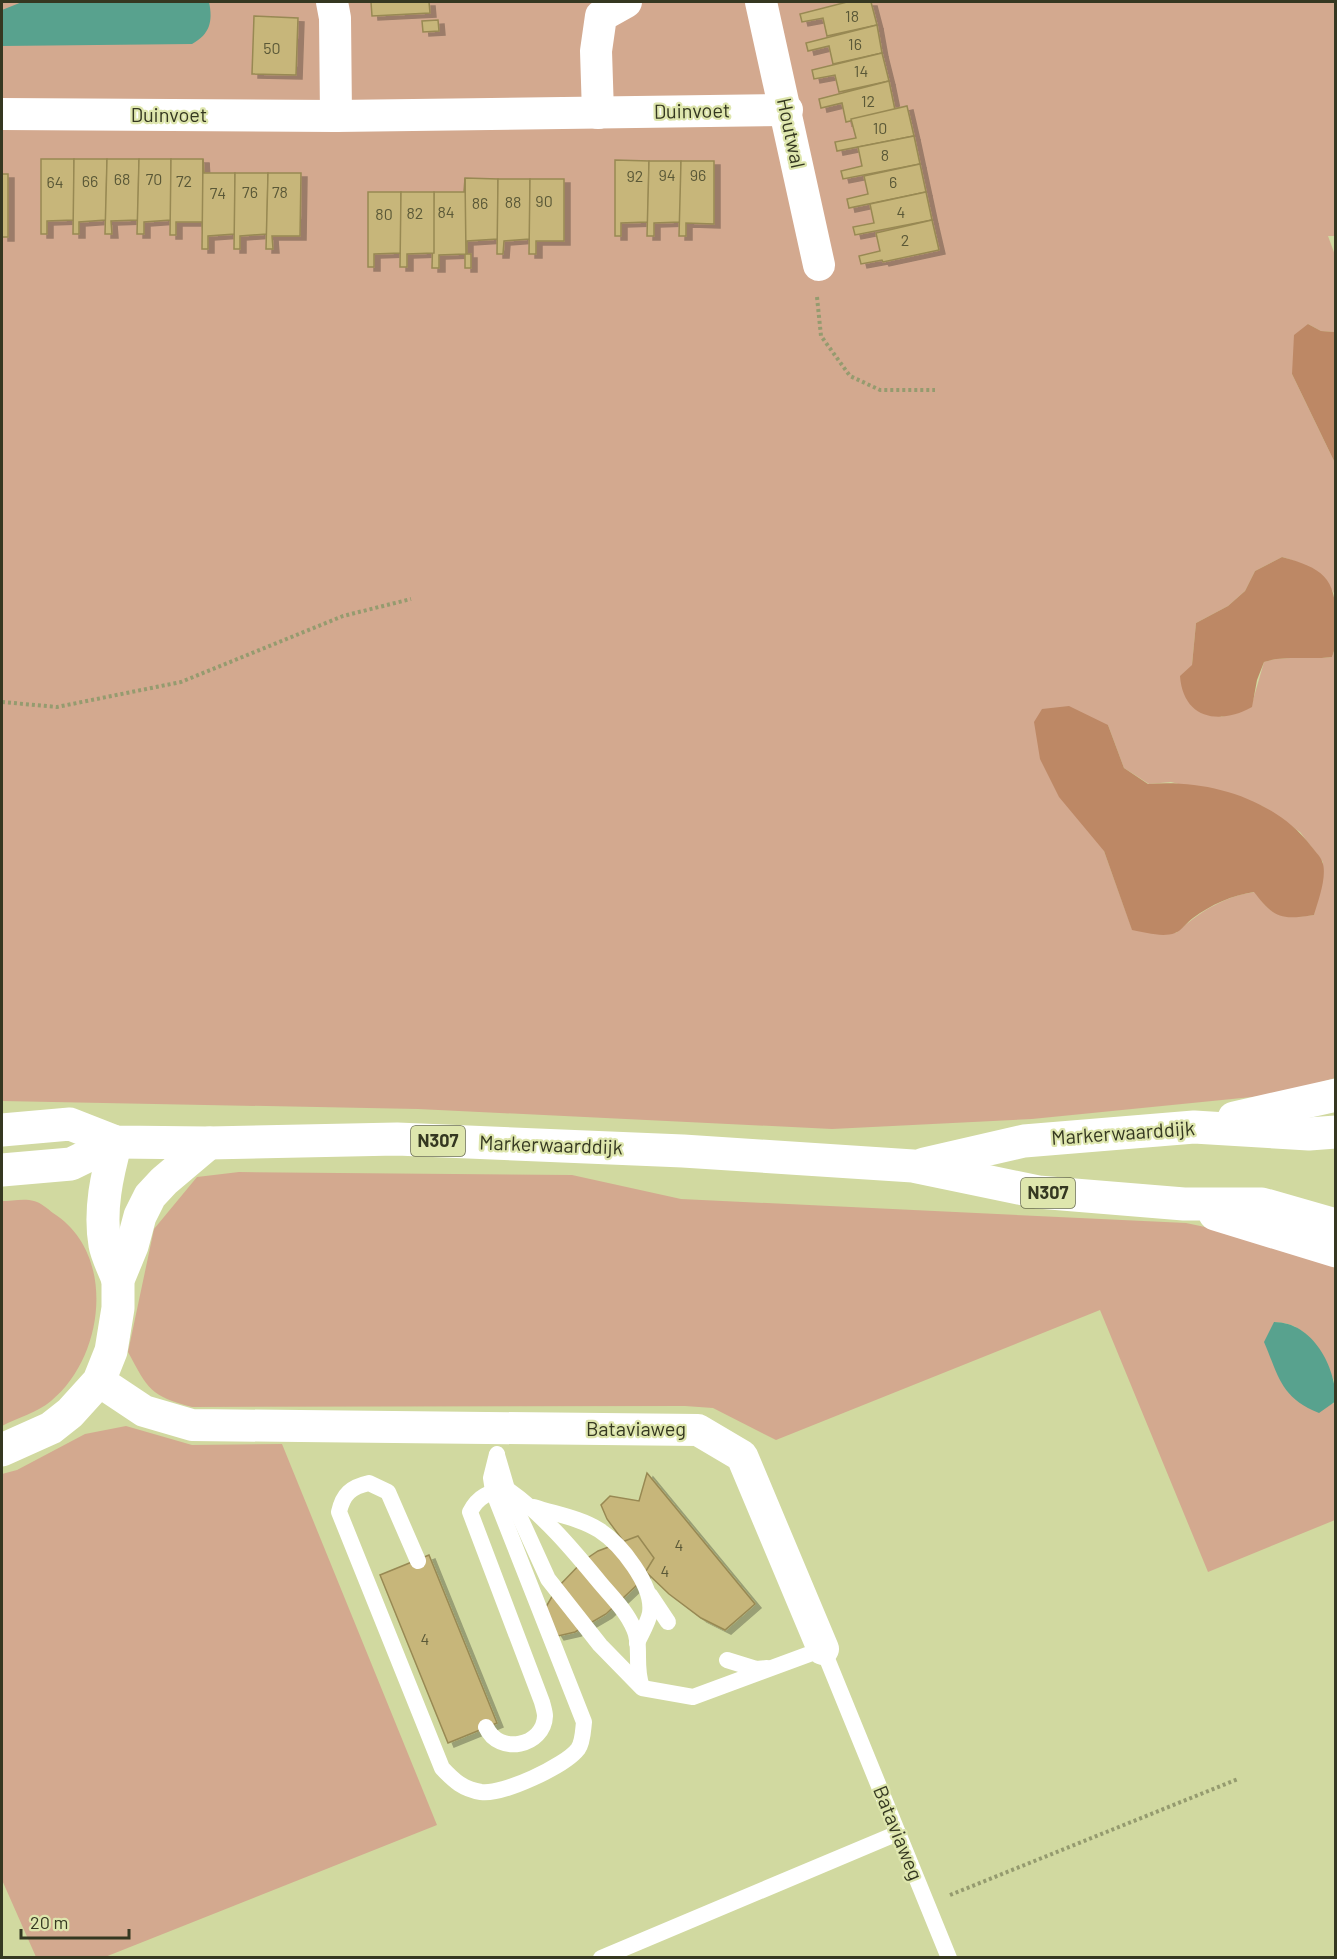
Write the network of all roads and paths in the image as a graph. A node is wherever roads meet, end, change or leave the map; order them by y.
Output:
1 (333, 2) edge
2 (626, 2) edge
3 (761, 2) edge
4 (787, 110) junction
5 (598, 113) junction
6 (2, 114) edge
7 (336, 116) junction
8 (819, 265) joint
9 (935, 390) dead end
10 (411, 599) dead end
11 (2, 702) edge
12 (1335, 1095) edge
13 (1194, 1127) junction
14 (2, 1130) edge
15 (1335, 1132) edge
16 (116, 1142) junction
17 (209, 1143) junction
18 (913, 1166) junction
19 (2, 1170) edge
20 (1185, 1204) junction
21 (1335, 1225) edge
22 (1335, 1251) edge
23 (118, 1280) junction
24 (99, 1381) junction
25 (493, 1441) junction
26 (2, 1450) edge
27 (500, 1490) junction
28 (530, 1505) junction
29 (418, 1561) dead end
30 (650, 1595) junction
31 (668, 1622) dead end
32 (637, 1643) junction
33 (823, 1649) junction
34 (727, 1660) dead end
35 (777, 1666) junction
36 (642, 1688) junction
37 (486, 1727) dead end
38 (1238, 1779) dead end
39 (898, 1833) junction
40 (927, 1904) junction
41 (601, 1958) edge
42 (948, 1958) edge

1 - 7 street
2 - 5 street
3 - 4 street, Houtwal
4 - 5 street, Duinvoet
4 - 8 street, Houtwal
5 - 7 street, Duinvoet
6 - 7 street, Duinvoet
8 - 9 path
10 - 11 path
12 - 13 main road, N307
13 - 15 main road, Markerwaarddijk / N307
13 - 18 main road, Markerwaarddijk / N307
14 - 16 main road, Markerwaarddijk / N307
16 - 17 main road, Markerwaarddijk / N307
16 - 19 main road, Markerwaarddijk / N307
16 - 23 main road
17 - 18 main road, Markerwaarddijk / N307
17 - 23 main road
18 - 20 main road, Markerwaarddijk / N307
20 - 21 main road, Markerwaarddijk / N307
20 - 22 main road, Markerwaarddijk / N307
23 - 24 main road
24 - 25 street, Bataviaweg
24 - 26 main road
25 - 27 lane
25 - 33 street, Bataviaweg
27 - 28 lane
27 - 29 lane
27 - 36 lane
27 - 37 lane
28 - 30 lane
28 - 32 lane
30 - 31 lane
30 - 32 lane
32 - 36 lane
33 - 35 lane
33 - 39 lane, Bataviaweg
34 - 35 lane
35 - 36 lane
38 - 40 path
39 - 40 lane, Bataviaweg
39 - 41 lane
40 - 42 lane, Bataviaweg

